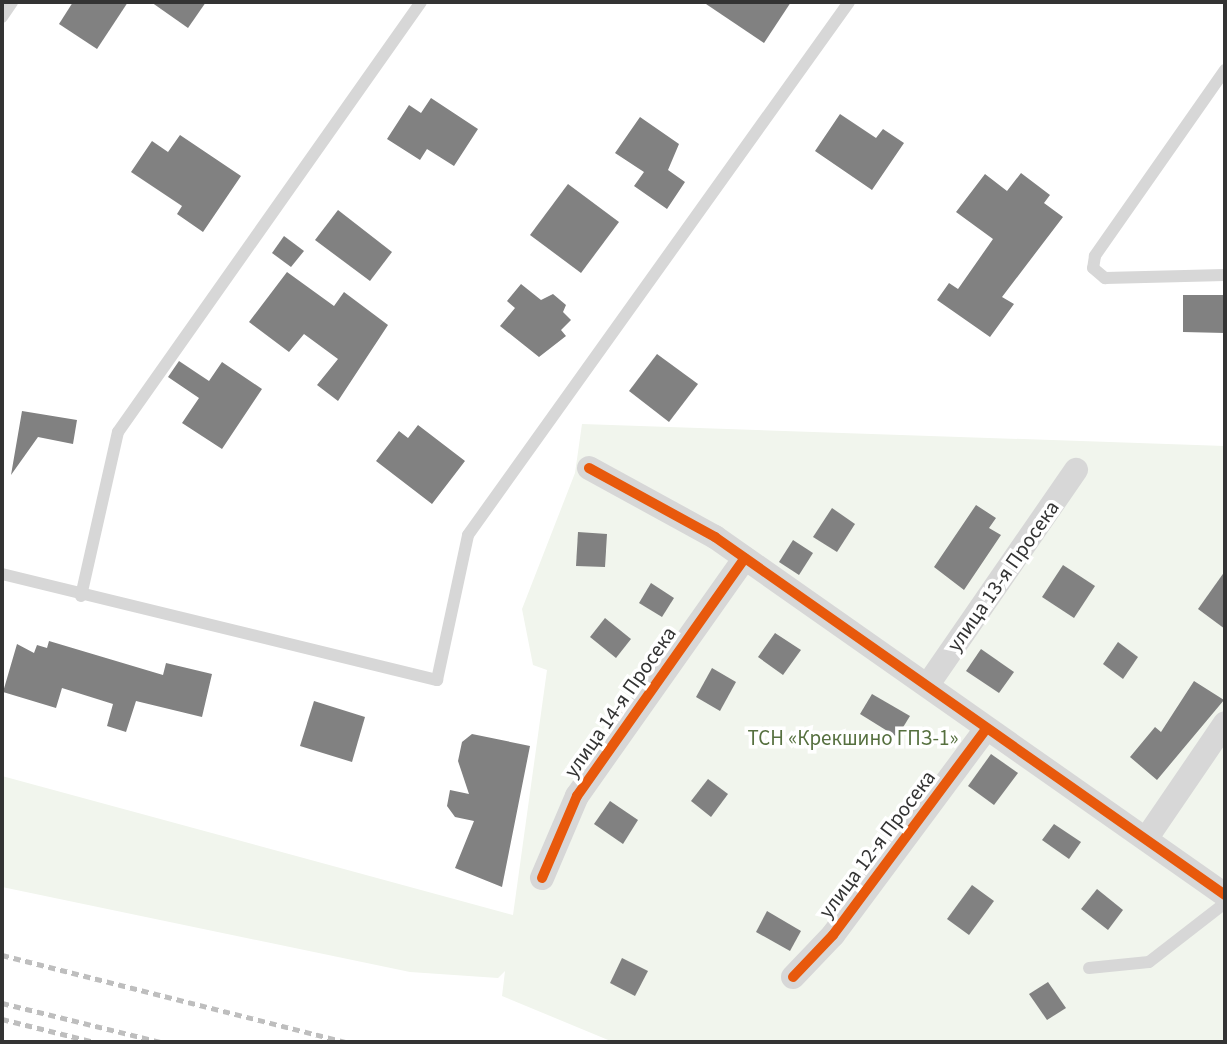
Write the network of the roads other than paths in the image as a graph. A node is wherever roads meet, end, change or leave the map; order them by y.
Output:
1 (12, 2) edge
2 (421, 2) edge
3 (849, 2) edge
4 (2, 17) edge
5 (1225, 70) edge
6 (1225, 275) edge
7 (589, 468) dead end
8 (1076, 470) dead end
9 (745, 558) junction
10 (2, 574) edge
11 (81, 596) junction
12 (929, 683) junction
13 (1225, 723) edge
14 (986, 729) junction
15 (1146, 839) junction
16 (542, 878) dead end
17 (1225, 895) edge
18 (1225, 904) edge
19 (1089, 968) dead end
20 (793, 977) dead end

1 - 4 lane
2 - 11 lane
3 - 11 lane
5 - 6 lane
7 - 9 street
8 - 12 street, улица 13-я Просека
9 - 12 street
9 - 16 street, улица 14-я Просека
10 - 11 lane
12 - 14 street
13 - 15 street
14 - 15 street
14 - 20 street, улица 12-я Просека
15 - 17 street
18 - 19 lane

